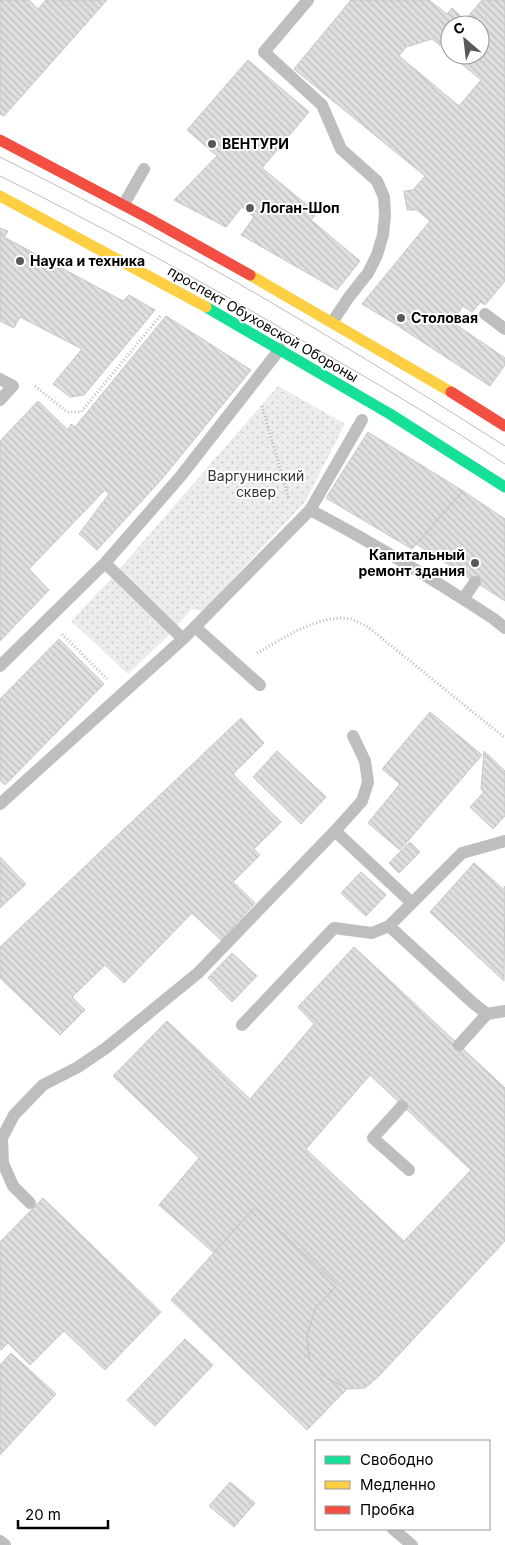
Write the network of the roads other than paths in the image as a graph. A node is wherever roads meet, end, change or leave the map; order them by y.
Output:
1 (308, 0) edge
2 (0, 140) edge
3 (144, 169) dead end
4 (0, 196) edge
5 (124, 204) junction
6 (485, 314) dead end
7 (333, 321) junction
8 (505, 329) edge
9 (280, 349) junction
10 (0, 379) edge
11 (0, 400) edge
12 (362, 420) dead end
13 (504, 422) edge
14 (505, 486) edge
15 (310, 510) junction
16 (105, 563) junction
17 (476, 582) dead end
18 (463, 599) junction
19 (195, 627) junction
20 (505, 628) edge
21 (184, 639) junction
22 (0, 666) edge
23 (260, 685) dead end
24 (353, 736) dead end
25 (0, 804) edge
26 (335, 831) junction
27 (505, 841) edge
28 (412, 903) junction
29 (389, 926) junction
30 (505, 1010) edge
31 (487, 1014) junction
32 (242, 1025) dead end
33 (459, 1045) dead end
34 (402, 1106) dead end
35 (409, 1170) dead end
36 (30, 1203) dead end
37 (394, 1530) edge
38 (0, 1541) edge
39 (5, 1545) edge
40 (412, 1545) edge

1 - 7 lane
2 - 5 main road
3 - 5 lane
4 - 9 main road, проспект Обуховской Обороны
5 - 7 main road
6 - 8 lane
7 - 13 main road
9 - 14 main road, проспект Обуховской Обороны
9 - 16 lane
10 - 11 lane
12 - 15 lane
15 - 18 lane
15 - 19 lane
16 - 21 lane
16 - 22 lane
17 - 18 lane
18 - 20 lane
19 - 21 lane
19 - 23 lane
21 - 25 lane
24 - 26 lane
26 - 28 lane
26 - 36 lane
27 - 28 lane
28 - 29 lane
29 - 31 lane
29 - 32 lane
30 - 31 lane
31 - 33 lane
34 - 35 lane
37 - 40 lane
38 - 39 lane

